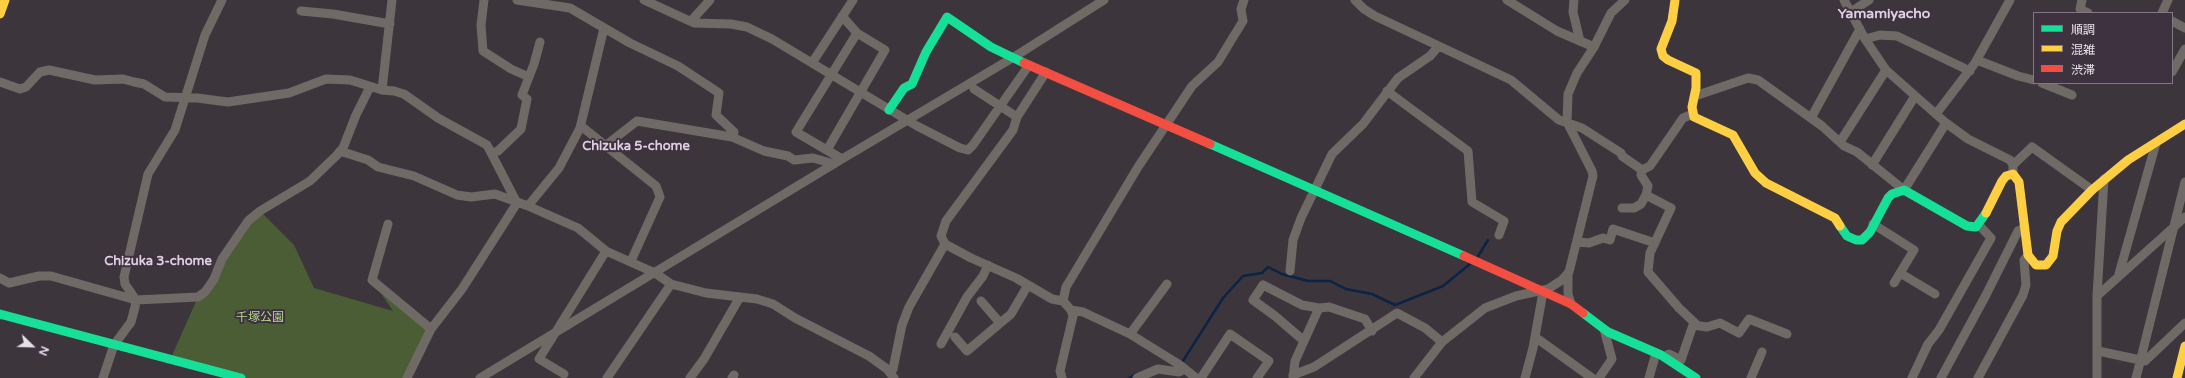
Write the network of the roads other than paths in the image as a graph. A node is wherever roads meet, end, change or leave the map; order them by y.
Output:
1 (5, 0) edge
2 (222, 0) edge
3 (392, 0) edge
4 (484, 0) edge
5 (517, 0) edge
6 (644, 0) edge
7 (710, 0) edge
8 (853, 0) edge
9 (1104, 0) edge
10 (1244, 0) edge
11 (1355, 0) edge
12 (1507, 0) edge
13 (1574, 0) edge
14 (1626, 0) edge
15 (1675, 0) edge
16 (1844, 0) edge
17 (1869, 0) edge
18 (2010, 0) edge
19 (2082, 0) edge
20 (2168, 0) edge
21 (301, 11) dead end
22 (1851, 12) junction
23 (2086, 12) edge
24 (2162, 12) edge
25 (0, 14) edge
26 (842, 16) junction
27 (691, 21) junction
28 (2173, 22) edge
29 (390, 24) junction
30 (604, 28) junction
31 (2185, 28) edge
32 (1860, 29) junction
33 (857, 33) junction
34 (1864, 39) junction
35 (1580, 41) junction
36 (540, 42) dead end
37 (1594, 46) junction
38 (1438, 47) junction
39 (2185, 49) edge
40 (1014, 57) junction
41 (1977, 60) junction
42 (812, 63) junction
43 (1029, 65) junction
44 (1886, 70) junction
45 (2173, 70) edge
46 (1970, 71) junction
47 (1046, 72) junction
48 (831, 74) junction
49 (529, 77) junction
50 (2033, 80) edge
51 (0, 82) edge
52 (2044, 84) edge
53 (370, 87) junction
54 (974, 89) dead end
55 (382, 90) junction
56 (1387, 91) junction
57 (860, 92) junction
58 (2072, 95) dead end
59 (1695, 96) junction
60 (1915, 96) junction
61 (186, 97) junction
62 (1000, 107) junction
63 (889, 110) junction
64 (1693, 114) junction
65 (1936, 114) junction
66 (1018, 117) junction
67 (1811, 118) junction
68 (907, 120) junction
69 (1567, 122) junction
70 (1166, 124) junction
71 (1946, 124) junction
72 (2185, 124) edge
73 (581, 126) junction
74 (732, 137) junction
75 (1840, 142) junction
76 (2156, 143) junction
77 (605, 146) junction
78 (827, 150) junction
79 (340, 151) junction
80 (491, 153) junction
81 (842, 159) junction
82 (834, 164) junction
83 (1872, 164) junction
84 (1642, 170) junction
85 (2013, 170) junction
86 (2104, 179) junction
87 (2185, 182) edge
88 (1316, 190) junction
89 (1904, 190) junction
90 (2092, 190) junction
91 (1646, 195) junction
92 (517, 203) junction
93 (528, 206) junction
94 (1622, 208) dead end
95 (2185, 217) edge
96 (388, 224) dead end
97 (1873, 224) junction
98 (1978, 225) junction
99 (2173, 227) junction
100 (2025, 228) junction
101 (1499, 235) dead end
102 (1577, 242) junction
103 (1654, 243) junction
104 (945, 244) junction
105 (606, 251) junction
106 (2028, 255) junction
107 (631, 261) junction
108 (988, 266) junction
109 (1290, 271) dead end
110 (1569, 272) junction
111 (655, 273) junction
112 (1900, 273) junction
113 (2119, 274) junction
114 (0, 278) edge
115 (1894, 283) dead end
116 (671, 284) junction
117 (1167, 284) dead end
118 (1028, 285) junction
119 (1541, 291) junction
120 (1935, 294) dead end
121 (2097, 296) junction
122 (740, 297) junction
123 (136, 300) junction
124 (981, 301) dead end
125 (1063, 301) junction
126 (1570, 304) junction
127 (1319, 308) junction
128 (1071, 310) junction
129 (0, 314) edge
130 (2185, 323) edge
131 (1000, 324) junction
132 (1697, 325) junction
133 (431, 329) junction
134 (1604, 329) junction
135 (1372, 331) junction
136 (554, 334) junction
137 (1130, 334) junction
138 (1787, 334) dead end
139 (955, 337) dead end
140 (1535, 337) junction
141 (1303, 340) junction
142 (1442, 342) junction
143 (941, 344) dead end
144 (114, 345) junction
145 (2184, 350) edge
146 (2098, 351) junction
147 (1762, 352) dead end
148 (1660, 355) junction
149 (2140, 360) junction
150 (1185, 369) junction
151 (564, 374) dead end
152 (892, 376) edge
153 (1149, 376) edge
154 (1293, 377) edge
155 (103, 378) edge
156 (241, 378) edge
157 (407, 378) edge
158 (480, 378) edge
159 (607, 378) edge
160 (690, 378) edge
161 (1062, 378) edge
162 (1137, 378) edge
163 (1196, 378) edge
164 (1200, 378) edge
165 (1257, 378) edge
166 (1414, 378) edge
167 (1526, 378) edge
168 (1592, 378) edge
169 (1599, 378) edge
170 (1649, 378) edge
171 (1696, 378) edge
172 (1751, 378) edge
173 (1912, 378) edge
174 (1941, 378) edge
175 (1978, 378) edge
176 (2097, 378) edge
177 (2136, 378) edge
178 (2177, 378) edge

1 - 25 street
2 - 61 street
3 - 29 street
4 - 49 street
5 - 30 street
6 - 27 street
7 - 27 street
8 - 26 street
9 - 40 street
10 - 70 street
11 - 38 street
12 - 35 street
13 - 35 street
14 - 37 street
15 - 59 street
16 - 22 street
17 - 22 street
18 - 41 street
19 - 23 street
20 - 24 street
21 - 29 street
22 - 32 street
26 - 33 street
26 - 42 street
27 - 42 street
28 - 31 street
29 - 55 street
30 - 73 street
30 - 74 street
32 - 34 street
32 - 67 street
33 - 48 street
33 - 57 street
34 - 44 street
34 - 46 street
35 - 37 street
36 - 49 street
37 - 69 street
38 - 56 street
38 - 69 street
39 - 45 street
40 - 43 street
40 - 63 street
40 - 68 street
41 - 46 street
41 - 50 street
42 - 48 street
43 - 47 street
43 - 62 street
44 - 60 street
44 - 75 street
46 - 65 street
47 - 66 street
47 - 70 street
48 - 57 street
48 - 78 street
49 - 80 street
51 - 61 street
52 - 58 street
53 - 55 street
53 - 61 street
53 - 79 street
54 - 62 street
55 - 80 street
56 - 88 street
56 - 101 street
57 - 63 street
57 - 78 street
59 - 64 street
59 - 67 street
60 - 65 street
60 - 83 street
61 - 123 street
62 - 66 street
62 - 68 street
63 - 68 street
64 - 84 street
64 - 97 street
65 - 71 street
66 - 104 street
67 - 75 street
68 - 81 street
69 - 84 street
69 - 102 street
70 - 88 street
70 - 125 street
71 - 85 street
71 - 89 street
72 - 76 street
73 - 77 street
73 - 93 street
74 - 77 street
74 - 82 street
75 - 83 street
76 - 86 street
76 - 113 street
77 - 107 street
78 - 81 street
79 - 92 street
79 - 123 street
80 - 92 street
81 - 82 street
82 - 111 street
83 - 89 street
84 - 91 street
85 - 90 street
85 - 98 street
85 - 100 street
86 - 90 street
86 - 121 street
87 - 99 street
88 - 109 street
88 - 119 street
89 - 97 street
89 - 98 street
90 - 106 street
91 - 94 street
91 - 103 street
92 - 93 street
92 - 133 street
93 - 105 street
95 - 99 street
96 - 133 street
97 - 112 street
98 - 173 street
99 - 113 street
99 - 149 street
100 - 106 street
100 - 174 street
102 - 103 street
102 - 110 street
103 - 132 street
104 - 108 street
104 - 152 street
105 - 107 street
105 - 136 street
106 - 175 street
107 - 111 street
108 - 118 street
108 - 143 street
110 - 119 street
110 - 126 street
111 - 116 street
111 - 136 street
112 - 115 street
112 - 120 street
113 - 121 street
114 - 123 street
116 - 122 street
116 - 159 street
117 - 137 street
118 - 125 street
118 - 131 street
119 - 126 street
119 - 140 street
119 - 142 street
121 - 146 street
122 - 152 street
122 - 160 street
123 - 144 street
124 - 131 street
125 - 128 street
126 - 134 street
127 - 135 street
127 - 141 street
127 - 141 street
128 - 137 street
128 - 161 street
129 - 144 street
130 - 149 street
131 - 139 street
132 - 138 street
132 - 148 street
133 - 157 street
134 - 148 street
134 - 169 street
135 - 142 street
135 - 154 street
136 - 151 street
136 - 158 street
137 - 150 street
140 - 167 street
140 - 168 street
141 - 154 street
142 - 166 street
144 - 155 street
144 - 156 street
145 - 178 street
146 - 149 street
146 - 176 street
147 - 172 street
148 - 170 street
148 - 171 street
149 - 177 street
150 - 153 street
150 - 163 street
153 - 162 street
164 - 165 street

